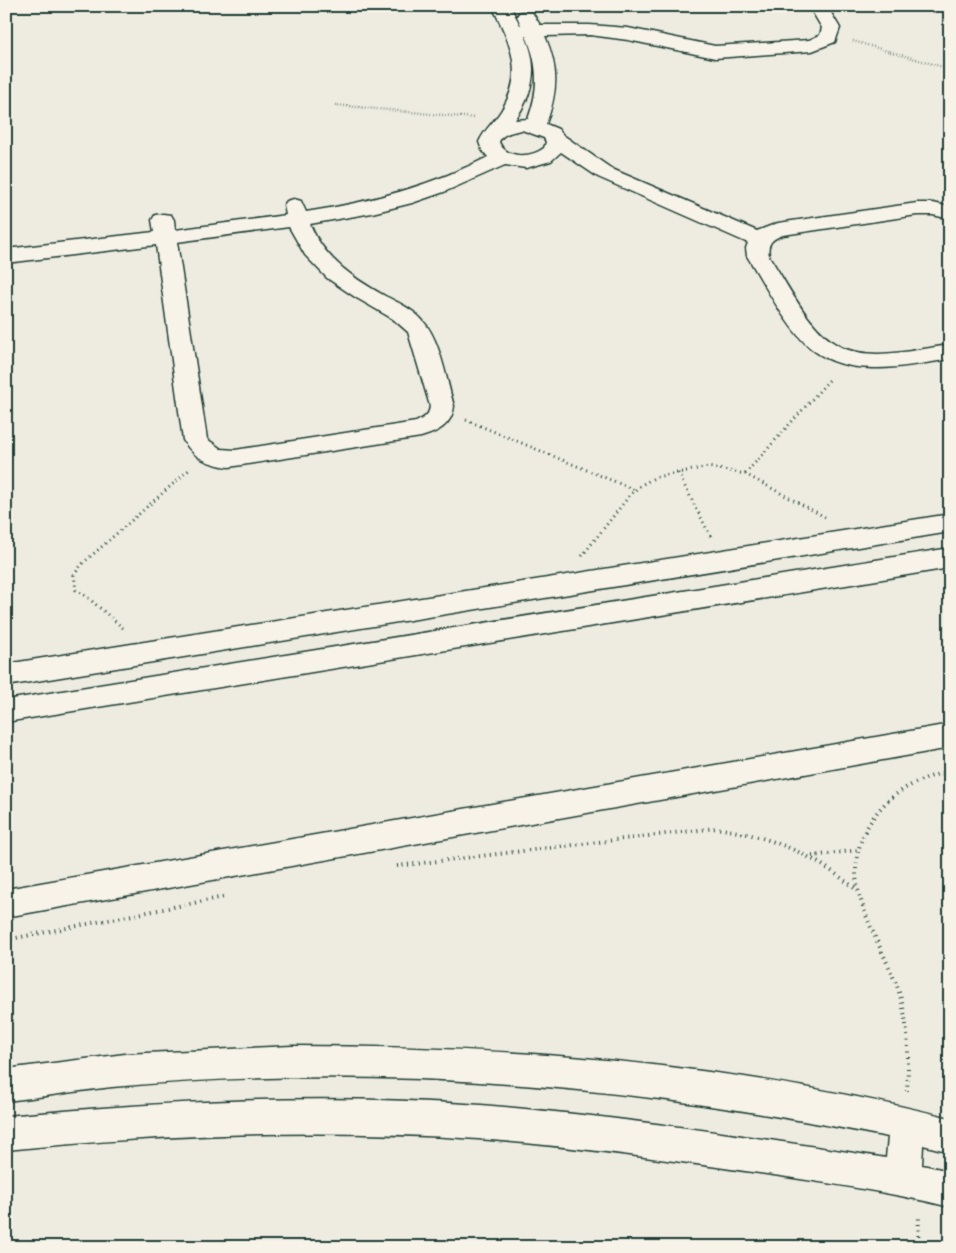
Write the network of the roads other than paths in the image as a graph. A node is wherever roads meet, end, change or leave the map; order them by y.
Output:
1 (501, 6) edge
2 (522, 6) edge
3 (818, 6) edge
4 (514, 31) junction
5 (534, 31) junction
6 (535, 126) junction
7 (498, 138) junction
8 (554, 138) junction
9 (525, 162) junction
10 (605, 173) junction
11 (295, 212) junction
12 (950, 213) edge
13 (164, 229) junction
14 (6, 238) edge
15 (760, 240) junction
16 (6, 256) edge
17 (950, 352) edge
18 (950, 523) edge
19 (754, 554) junction
20 (950, 558) edge
21 (772, 587) junction
22 (6, 675) edge
23 (6, 711) edge
24 (950, 736) edge
25 (6, 903) edge
26 (6, 1085) edge
27 (906, 1123) junction
28 (6, 1133) edge
29 (950, 1135) edge
30 (903, 1178) junction
31 (950, 1189) edge

1 - 4 street
2 - 5 street
3 - 5 street
4 - 5 street
4 - 7 street
5 - 6 street
6 - 7 street
6 - 8 street
7 - 9 street
7 - 11 street
8 - 9 street
8 - 10 street
9 - 10 street
10 - 15 street
11 - 13 street
11 - 13 street
12 - 15 street
13 - 14 street
13 - 16 street
15 - 17 street
18 - 19 street
19 - 21 street
19 - 22 street
20 - 21 street
21 - 23 street
24 - 25 street
26 - 27 street
27 - 29 street
27 - 30 street
28 - 30 street
30 - 31 street

